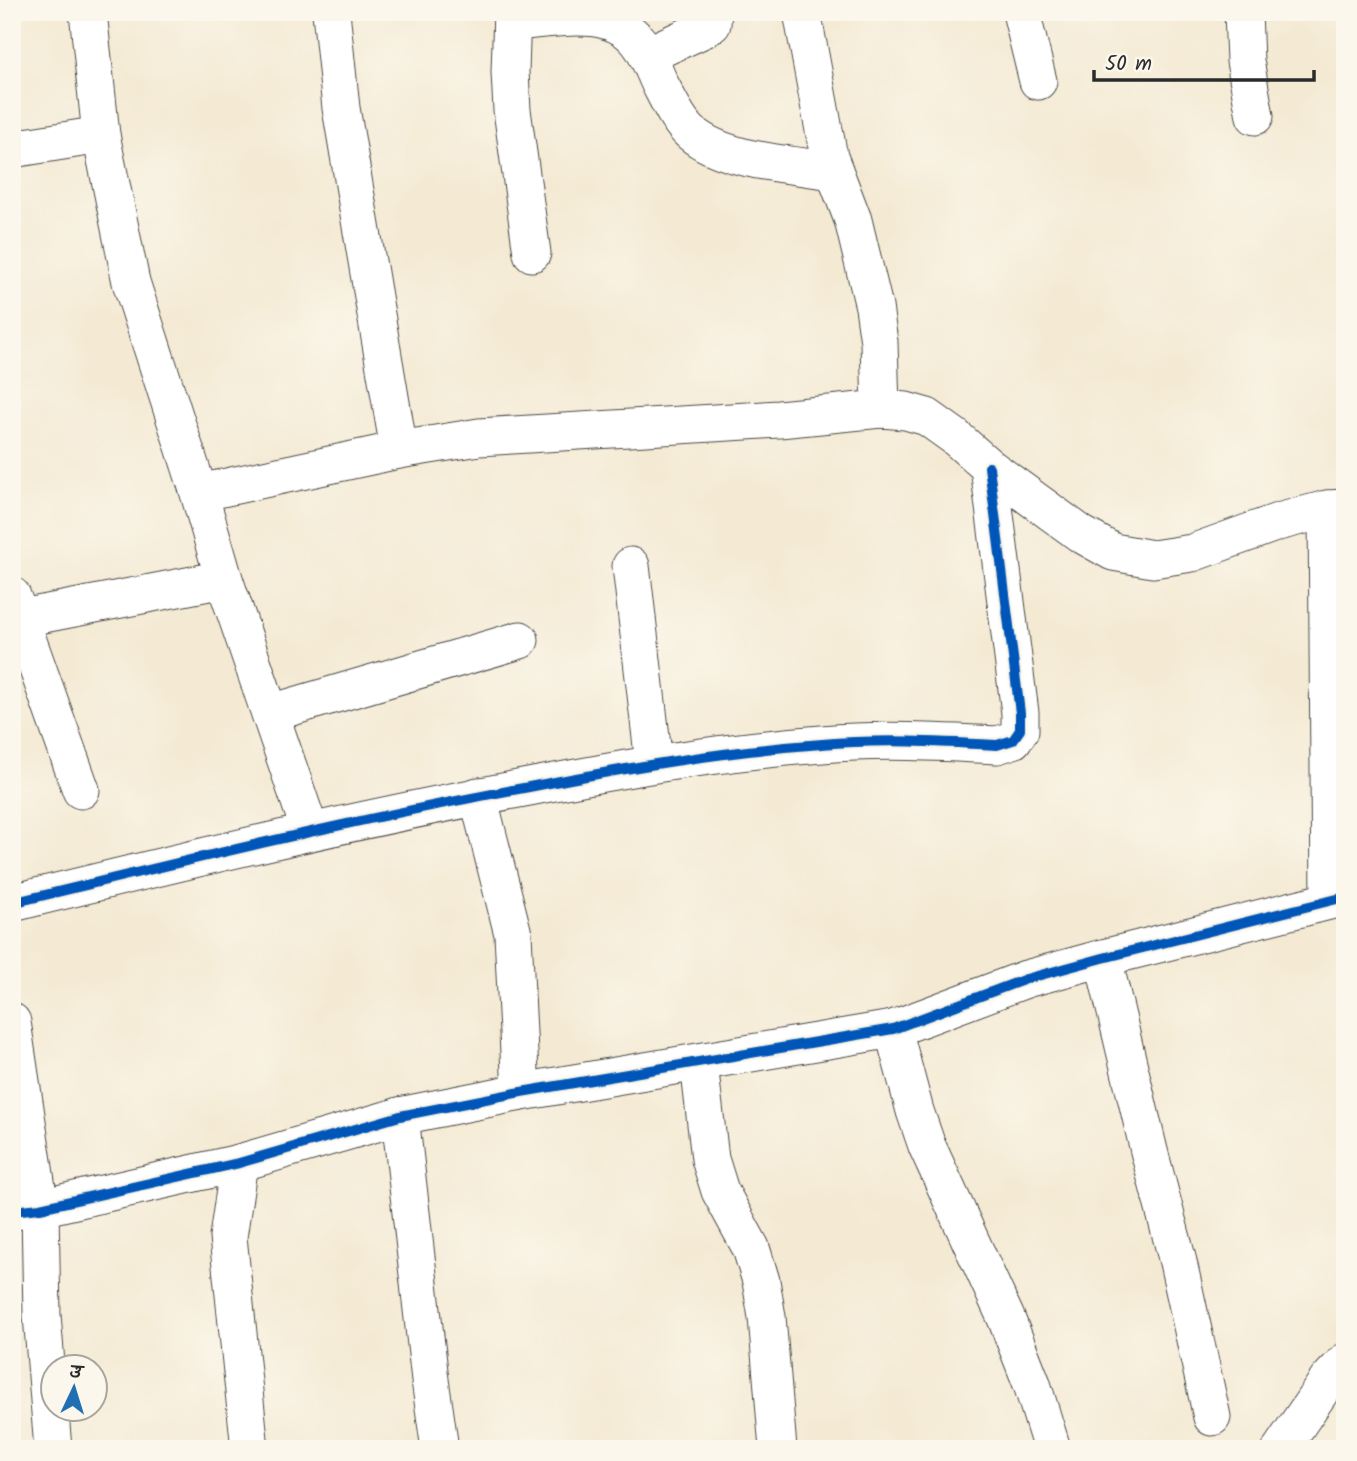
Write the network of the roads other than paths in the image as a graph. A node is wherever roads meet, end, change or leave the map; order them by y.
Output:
1 (88, 12) edge
2 (331, 12) edge
3 (713, 12) edge
4 (802, 12) edge
5 (1021, 12) edge
6 (1243, 12) edge
7 (512, 17) edge
8 (647, 55) junction
9 (1038, 81) dead end
10 (1255, 116) dead end
11 (101, 135) junction
12 (12, 149) edge
13 (829, 156) junction
14 (533, 253) dead end
15 (881, 409) junction
16 (400, 450) junction
17 (989, 467) junction
18 (199, 493) junction
19 (1336, 509) edge
20 (631, 566) dead end
21 (225, 579) junction
22 (15, 612) edge
23 (520, 640) dead end
24 (271, 713) junction
25 (654, 763) junction
26 (81, 790) dead end
27 (478, 796) junction
28 (310, 831) junction
29 (1337, 899) edge
30 (12, 903) edge
31 (1103, 958) junction
32 (12, 1022) edge
33 (893, 1029) junction
34 (699, 1063) junction
35 (521, 1092) junction
36 (400, 1116) junction
37 (239, 1163) junction
38 (26, 1210) edge
39 (1345, 1362) edge
40 (1212, 1417) dead end
41 (52, 1449) edge
42 (250, 1449) edge
43 (440, 1449) edge
44 (778, 1449) edge
45 (1052, 1449) edge
46 (1281, 1449) edge

1 - 11 street
2 - 16 street
3 - 8 street
4 - 13 street
5 - 9 street
6 - 10 street
7 - 8 street
7 - 14 street
8 - 13 street
11 - 12 street
11 - 18 street
13 - 15 street
15 - 16 street
15 - 17 street
16 - 18 street
17 - 19 street
17 - 25 street
18 - 21 street
19 - 29 street
20 - 25 street
21 - 22 street
21 - 24 street
22 - 26 street
23 - 24 street
24 - 28 street
25 - 27 street
27 - 28 street
27 - 35 street
28 - 30 street
29 - 31 street
31 - 33 street
31 - 40 street
32 - 38 street
33 - 34 street
33 - 45 street
34 - 35 street
34 - 44 street
35 - 36 street
36 - 37 street
36 - 43 street
37 - 38 street
37 - 42 street
38 - 41 street
39 - 46 street

